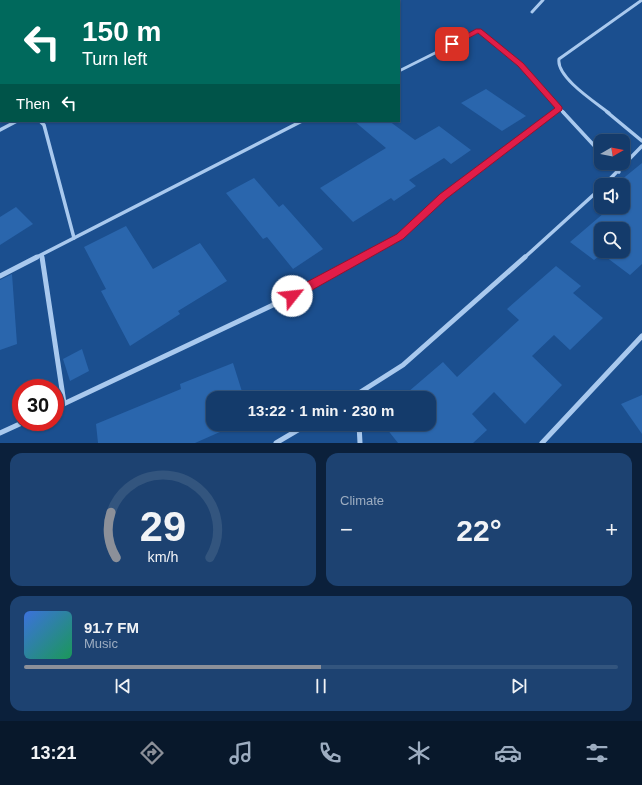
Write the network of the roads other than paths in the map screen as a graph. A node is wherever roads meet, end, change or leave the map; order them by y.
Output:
1 (543, 0) edge
2 (642, 0) edge
3 (532, 12) dead end
4 (400, 71) edge
5 (559, 108) junction
6 (15, 122) edge
7 (41, 122) edge
8 (300, 122) edge
9 (0, 130) edge
10 (642, 141) edge
11 (594, 145) edge
12 (642, 146) edge
13 (619, 172) joint
14 (612, 178) edge
15 (594, 194) edge
16 (74, 238) junction
17 (42, 255) junction
18 (0, 276) edge
19 (642, 336) edge
20 (60, 379) edge
21 (364, 391) edge
22 (64, 403) edge
23 (12, 428) edge
24 (296, 431) edge
25 (359, 431) edge
26 (0, 433) edge
27 (276, 443) edge
28 (360, 443) edge
29 (542, 443) edge

1 - 3 street
2 - 10 street
4 - 5 street
5 - 11 street
5 - 22 street
6 - 9 street
7 - 16 street
8 - 16 street
12 - 13 street
13 - 14 street
15 - 21 street
16 - 17 street
17 - 18 street
17 - 20 street
19 - 29 street
23 - 26 street
24 - 27 street
25 - 28 street

